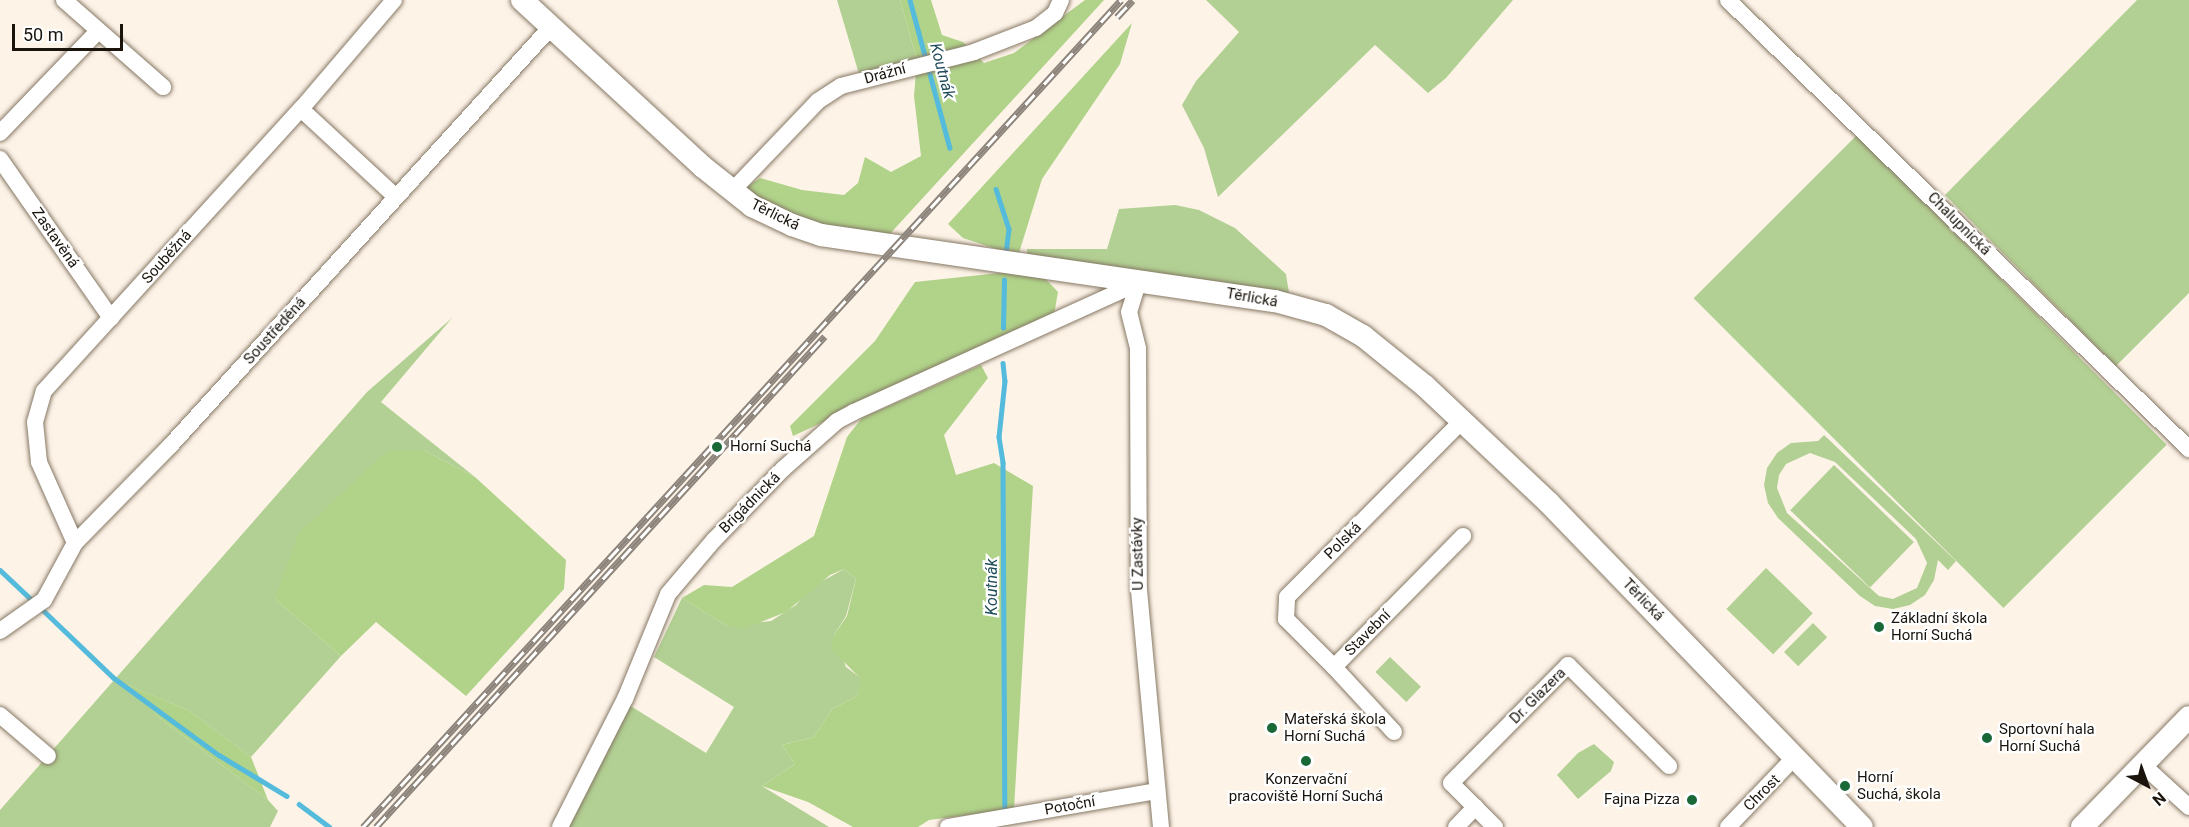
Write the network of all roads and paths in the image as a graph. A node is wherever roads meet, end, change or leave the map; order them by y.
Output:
1 (64, 0) edge
2 (394, 0) edge
3 (522, 0) edge
4 (1061, 0) edge
5 (1728, 0) edge
6 (551, 27) junction
7 (98, 31) junction
8 (163, 87) dead end
9 (301, 109) junction
10 (0, 133) edge
11 (0, 159) edge
12 (732, 191) junction
13 (396, 197) junction
14 (1138, 283) junction
15 (111, 318) junction
16 (1462, 421) junction
17 (2189, 449) edge
18 (1463, 536) dead end
19 (75, 543) junction
20 (0, 631) edge
21 (1334, 667) junction
22 (0, 715) edge
23 (2189, 717) edge
24 (1394, 732) dead end
25 (48, 756) dead end
26 (1794, 758) junction
27 (1669, 766) dead end
28 (2144, 766) junction
29 (1157, 791) junction
30 (1475, 807) junction
31 (2189, 807) edge
32 (560, 827) edge
33 (948, 827) edge
34 (1161, 827) edge
35 (1456, 827) edge
36 (1496, 827) edge
37 (1728, 827) edge
38 (1862, 827) edge
39 (2082, 827) edge

1 - 7 street
2 - 9 street, Souběžná
3 - 6 main road, Těrlická
4 - 12 street, Drážní
5 - 17 street, Chalupnická
6 - 12 main road, Těrlická
6 - 13 street, Soustředěná
7 - 8 street
7 - 10 street
9 - 13 street
9 - 15 street, Souběžná
11 - 15 street, Zastavěná
12 - 14 main road, Těrlická
13 - 19 street, Soustředěná
14 - 16 main road, Těrlická
14 - 29 street, U Zastávky
14 - 32 street, Brigádnická
15 - 19 street, Souběžná
16 - 21 street, Polská
16 - 26 main road, Těrlická
18 - 21 street, Stavební
19 - 20 street, Soustředěná
21 - 24 street, Stavební
22 - 25 street
23 - 28 main road
26 - 37 street, Chrost
26 - 38 main road, Těrlická
27 - 30 street, Dr. Glazera
28 - 31 street
28 - 39 main road
29 - 33 street, Potoční
29 - 34 street, U Zastávky
30 - 35 street
30 - 36 street

